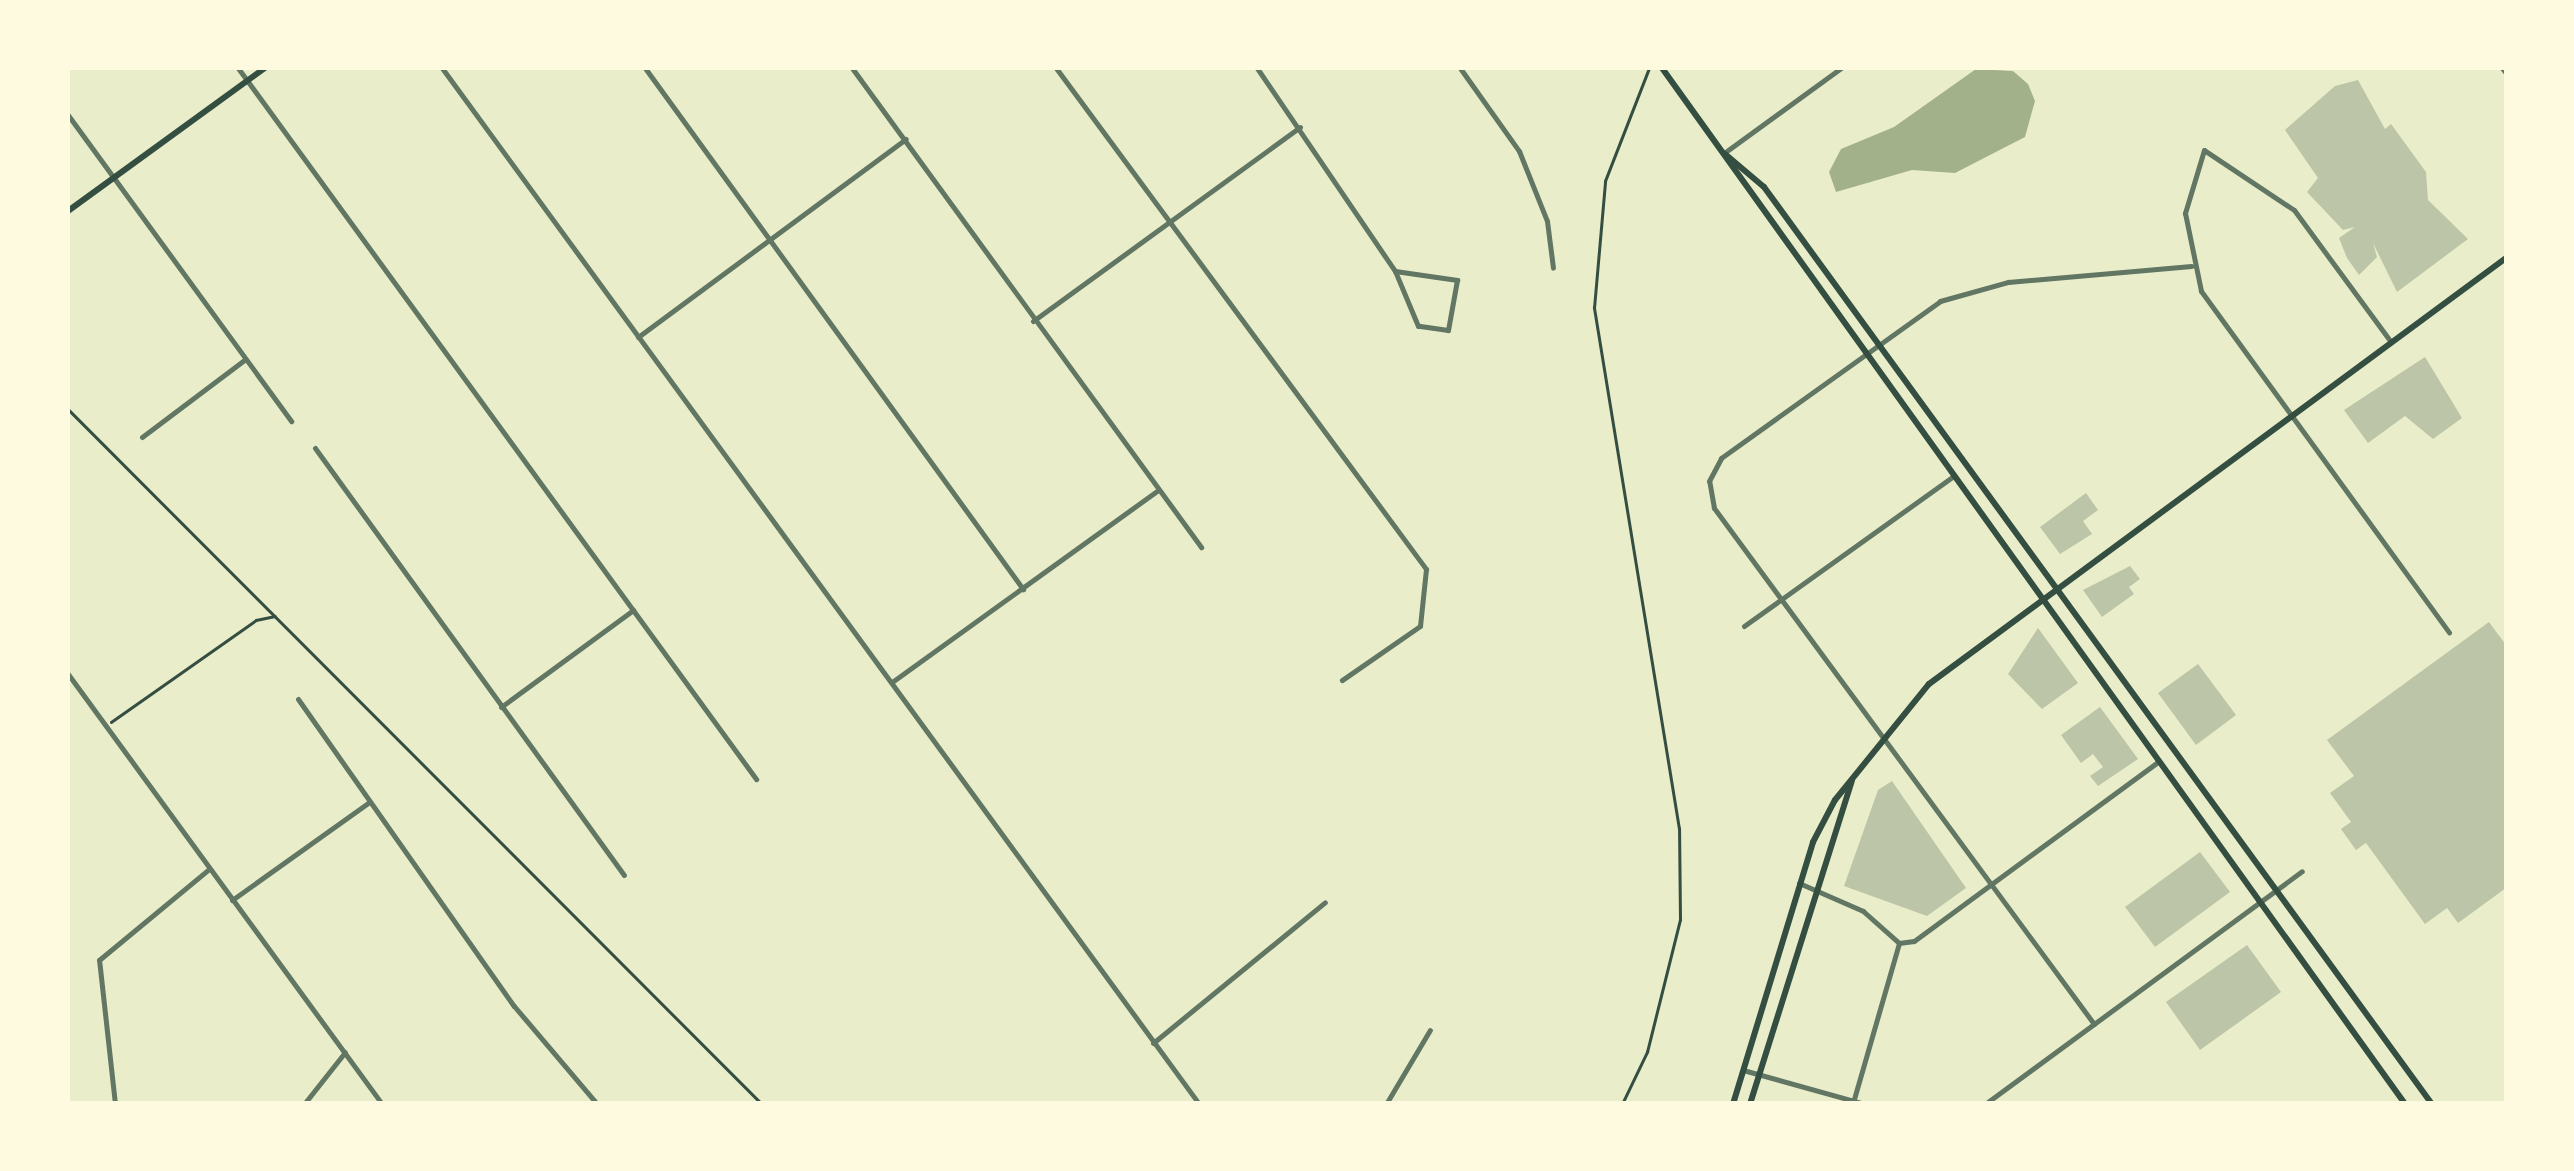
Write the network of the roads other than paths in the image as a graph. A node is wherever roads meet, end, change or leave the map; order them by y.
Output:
1 (238, 68) edge
2 (265, 68) edge
3 (442, 68) edge
4 (645, 68) edge
5 (852, 68) edge
6 (1056, 68) edge
7 (1257, 68) edge
8 (1460, 68) edge
9 (1662, 68) edge
10 (1841, 68) edge
11 (248, 80) junction
12 (68, 114) edge
13 (1300, 127) junction
14 (906, 139) junction
15 (1724, 153) junction
16 (112, 178) junction
17 (68, 211) edge
18 (1166, 224) junction
19 (768, 237) junction
20 (2506, 258) edge
21 (2190, 266) junction
22 (1553, 268) dead end
23 (1395, 272) junction
24 (1033, 321) junction
25 (638, 337) junction
26 (2390, 342) junction
27 (1878, 344) junction
28 (1863, 354) junction
29 (244, 360) junction
30 (2290, 415) junction
31 (291, 421) dead end
32 (142, 437) dead end
33 (315, 448) dead end
34 (1952, 477) junction
35 (1157, 490) junction
36 (1202, 548) dead end
37 (2054, 586) junction
38 (1023, 589) junction
39 (2039, 597) junction
40 (1781, 600) junction
41 (633, 610) junction
42 (1744, 626) dead end
43 (2449, 632) dead end
44 (68, 674) edge
45 (1342, 680) dead end
46 (891, 683) junction
47 (298, 699) dead end
48 (501, 707) junction
49 (1882, 736) junction
50 (2158, 762) junction
51 (756, 779) dead end
52 (1852, 780) junction
53 (368, 803) junction
54 (209, 869) junction
55 (2302, 871) dead end
56 (624, 874) dead end
57 (1799, 883) junction
58 (1991, 884) junction
59 (1816, 890) junction
60 (2276, 890) junction
61 (232, 900) junction
62 (1325, 902) dead end
63 (2260, 902) junction
64 (1899, 943) junction
65 (2094, 1024) junction
66 (1430, 1030) dead end
67 (1153, 1043) junction
68 (345, 1052) junction
69 (1743, 1070) junction
70 (1759, 1074) junction
71 (1854, 1100) junction
72 (115, 1104) edge
73 (304, 1104) edge
74 (382, 1104) edge
75 (597, 1104) edge
76 (1200, 1104) edge
77 (1386, 1104) edge
78 (1733, 1104) edge
79 (1750, 1104) edge
80 (1865, 1104) edge
81 (1985, 1104) edge
82 (2405, 1104) edge
83 (2432, 1104) edge

1 - 11 street
2 - 11 main road
3 - 25 street
4 - 19 street
5 - 14 street
6 - 18 street
7 - 13 street
8 - 22 street
9 - 15 main road
10 - 15 street
11 - 16 main road
11 - 41 street
12 - 16 street
13 - 18 street
13 - 23 street
14 - 19 street
14 - 24 street
15 - 27 main road
15 - 28 main road
16 - 17 main road
16 - 29 street
18 - 24 street
18 - 45 street
19 - 25 street
19 - 38 street
20 - 26 main road
21 - 26 street
21 - 27 street
21 - 30 street
23 - 23 street
24 - 35 street
25 - 46 street
26 - 30 main road
27 - 28 street
27 - 37 main road
28 - 34 main road
28 - 40 street
29 - 31 street
29 - 32 street
30 - 37 main road
30 - 43 street
33 - 48 street
34 - 39 main road
34 - 40 street
35 - 36 street
35 - 38 street
37 - 39 main road
37 - 60 main road
38 - 46 street
39 - 49 main road
39 - 50 main road
40 - 42 street
40 - 49 street
41 - 48 street
41 - 51 street
44 - 54 street
46 - 67 street
47 - 53 street
48 - 56 street
49 - 52 main road
49 - 58 street
50 - 58 street
50 - 63 main road
52 - 57 main road
52 - 59 main road
53 - 61 street
53 - 75 street
54 - 61 street
54 - 72 street
55 - 60 street
57 - 59 street
57 - 69 main road
58 - 64 street
58 - 65 street
59 - 64 street
59 - 70 main road
60 - 63 street
60 - 83 main road
61 - 68 street
62 - 67 street
63 - 65 street
63 - 82 main road
64 - 71 street
65 - 81 street
66 - 77 street
67 - 76 street
68 - 73 street
68 - 74 street
69 - 70 street
69 - 78 main road
70 - 71 street
70 - 79 main road
71 - 80 street

